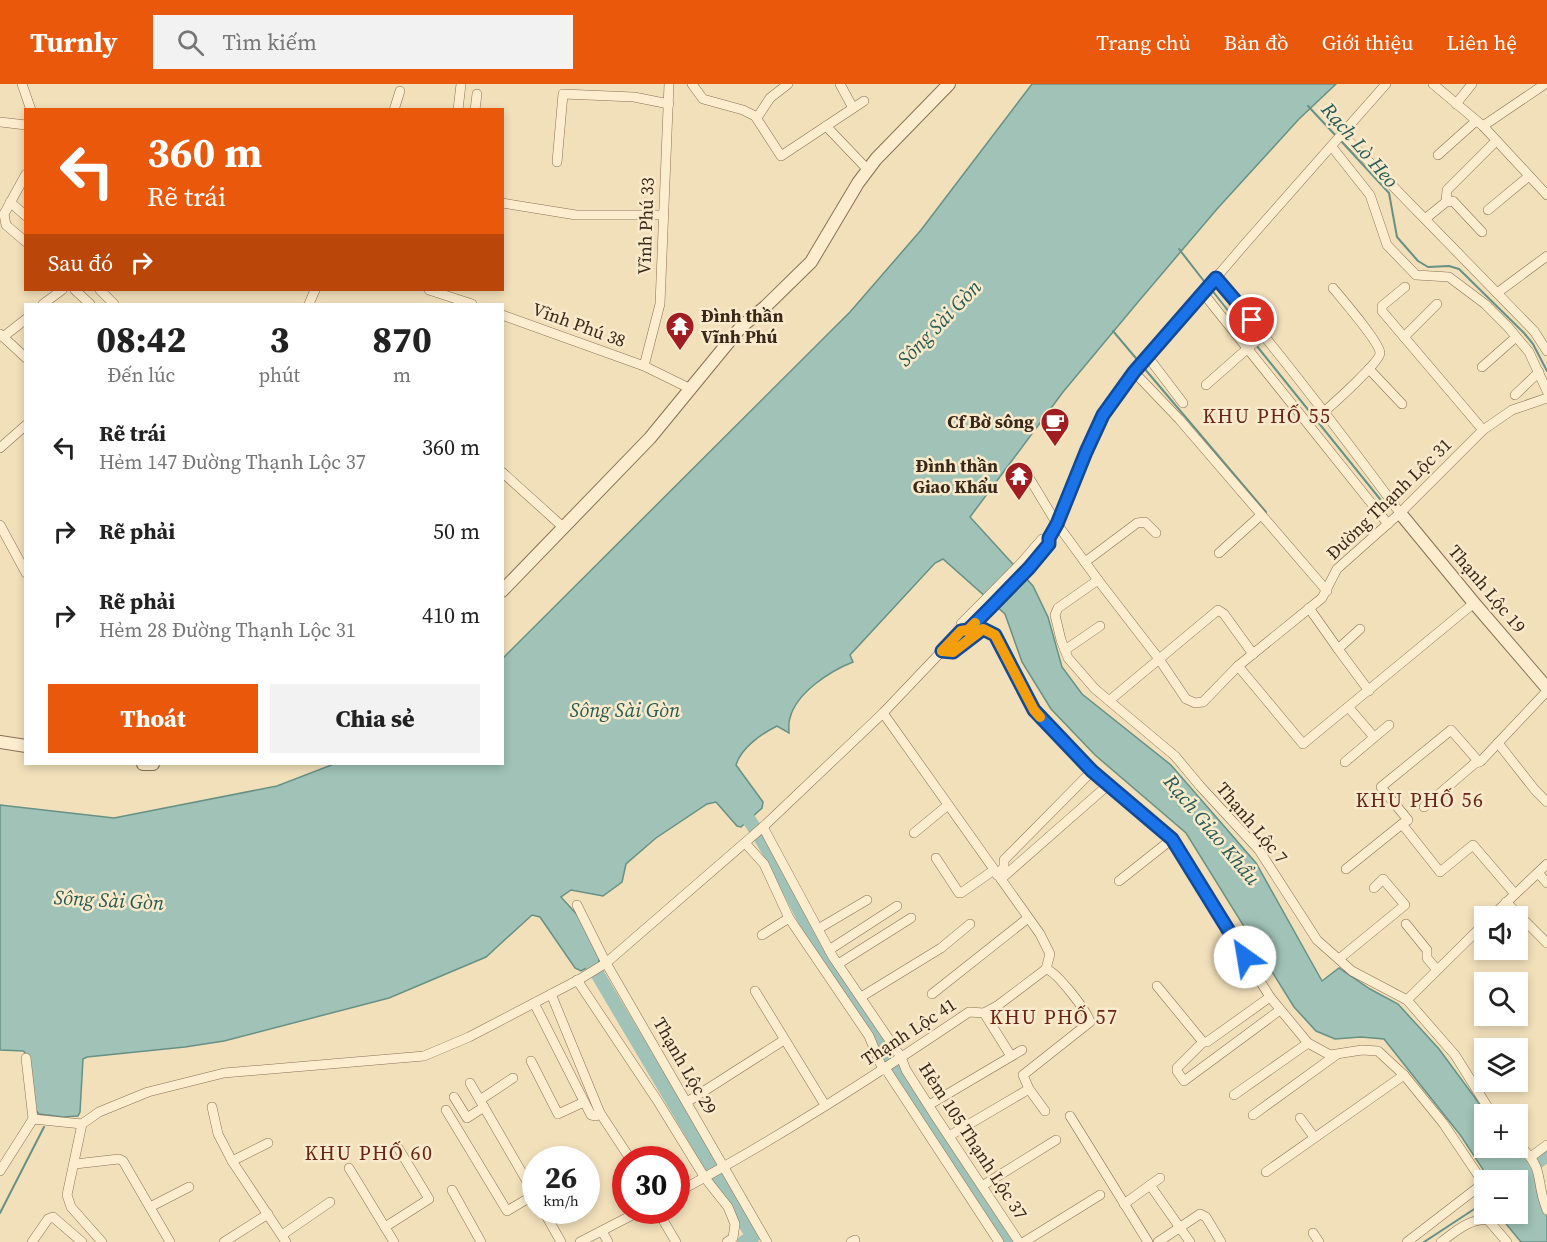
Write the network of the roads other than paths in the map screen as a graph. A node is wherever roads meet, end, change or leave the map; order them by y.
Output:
1 (22, 84) edge
2 (461, 84) edge
3 (669, 84) edge
4 (692, 84) edge
5 (788, 84) edge
6 (840, 84) edge
7 (949, 84) edge
8 (1386, 84) edge
9 (1432, 84) edge
10 (1472, 84) edge
11 (1545, 84) edge
12 (400, 92) dead end
13 (477, 94) dead end
14 (864, 101) dead end
15 (669, 104) junction
16 (1456, 104) junction
17 (30, 108) edge
18 (395, 108) edge
19 (458, 108) edge
20 (475, 108) edge
21 (853, 108) junction
22 (757, 118) junction
23 (0, 122) edge
24 (1479, 124) junction
25 (24, 125) edge
26 (826, 126) junction
27 (1338, 140) junction
28 (1496, 141) junction
29 (1438, 155) dead end
30 (557, 162) dead end
31 (868, 170) junction
32 (1529, 176) junction
33 (24, 178) edge
34 (1547, 195) edge
35 (10, 202) junction
36 (1446, 202) junction
37 (504, 203) edge
38 (1488, 210) dead end
39 (24, 214) edge
40 (663, 215) junction
41 (1425, 219) junction
42 (3, 227) edge
43 (1482, 231) dead end
44 (24, 241) edge
45 (1547, 256) edge
46 (1209, 286) junction
47 (1404, 287) dead end
48 (1333, 288) dead end
49 (61, 291) edge
50 (76, 291) edge
51 (101, 291) edge
52 (432, 291) edge
53 (1497, 293) junction
54 (44, 303) edge
55 (89, 303) edge
56 (113, 303) edge
57 (469, 303) edge
58 (1437, 304) dead end
59 (504, 316) edge
60 (24, 320) edge
61 (2, 335) edge
62 (1404, 337) junction
63 (1516, 337) junction
64 (1255, 342) junction
65 (1547, 351) edge
66 (24, 356) edge
67 (1141, 365) junction
68 (644, 366) junction
69 (1482, 367) dead end
70 (1369, 369) junction
71 (1539, 372) junction
72 (1206, 385) dead end
73 (691, 389) junction
74 (1547, 391) edge
75 (1515, 395) dead end
76 (1547, 398) edge
77 (1183, 403) dead end
78 (1402, 404) dead end
79 (1325, 411) junction
80 (24, 427) edge
81 (1483, 430) junction
82 (0, 448) edge
83 (1025, 471) dead end
84 (504, 474) edge
85 (1400, 513) junction
86 (1261, 515) junction
87 (1057, 524) junction
88 (1388, 524) junction
89 (0, 525) edge
90 (564, 528) junction
91 (1156, 533) dead end
92 (1218, 553) dead end
93 (1085, 562) junction
94 (24, 569) edge
95 (1098, 580) junction
96 (504, 589) edge
97 (1327, 591) junction
98 (1474, 603) junction
99 (1309, 608) junction
100 (1100, 626) dead end
101 (1360, 629) dead end
102 (1338, 649) junction
103 (1065, 650) junction
104 (942, 651) junction
105 (1253, 654) junction
106 (1159, 659) junction
107 (1238, 666) junction
108 (1546, 687) edge
109 (1370, 691) junction
110 (1110, 700) junction
111 (1349, 708) junction
112 (883, 713) junction
113 (1389, 725) dead end
114 (1374, 737) junction
115 (0, 742) edge
116 (1498, 743) junction
117 (24, 746) edge
118 (1345, 762) dead end
119 (1479, 762) junction
120 (1092, 771) junction
121 (1108, 785) junction
122 (1547, 802) edge
123 (948, 805) junction
124 (1424, 807) dead end
125 (1402, 824) junction
126 (763, 827) junction
127 (914, 833) dead end
128 (1172, 839) junction
129 (746, 842) junction
130 (936, 858) dead end
131 (1547, 864) edge
132 (1346, 869) dead end
133 (1538, 873) junction
134 (997, 875) junction
135 (1119, 881) dead end
136 (1547, 883) edge
137 (1374, 888) dead end
138 (1515, 894) junction
139 (867, 900) dead end
140 (1506, 902) junction
141 (577, 905) dead end
142 (897, 906) dead end
143 (1502, 906) edge
144 (789, 918) junction
145 (912, 918) dead end
146 (1028, 918) junction
147 (970, 924) dead end
148 (1406, 924) dead end
149 (818, 929) junction
150 (1474, 932) edge
151 (762, 935) dead end
152 (1547, 943) edge
153 (829, 950) junction
154 (1339, 959) junction
155 (606, 963) junction
156 (838, 964) junction
157 (1434, 965) junction
158 (1046, 969) junction
159 (578, 980) junction
160 (1157, 986) dead end
161 (755, 991) dead end
162 (551, 994) junction
163 (932, 994) dead end
164 (861, 997) junction
165 (1270, 997) junction
166 (1407, 1000) junction
167 (534, 1003) junction
168 (1280, 1010) junction
169 (984, 1013) junction
170 (784, 1040) junction
171 (1203, 1042) junction
172 (1308, 1043) junction
173 (1022, 1050) dead end
174 (1336, 1055) junction
175 (1011, 1056) junction
176 (26, 1058) dead end
177 (900, 1058) junction
178 (531, 1061) dead end
179 (884, 1069) junction
180 (1404, 1075) junction
181 (513, 1078) dead end
182 (470, 1083) dead end
183 (1029, 1089) junction
184 (1234, 1095) dead end
185 (454, 1097) dead end
186 (584, 1102) junction
187 (687, 1102) junction
188 (482, 1104) junction
189 (1486, 1104) edge
190 (825, 1105) junction
191 (929, 1105) junction
192 (212, 1107) dead end
193 (446, 1110) dead end
194 (1045, 1111) dead end
195 (600, 1113) junction
196 (1253, 1115) dead end
197 (1070, 1116) dead end
198 (1300, 1118) dead end
199 (33, 1119) junction
200 (82, 1124) junction
201 (949, 1136) junction
202 (1314, 1137) junction
203 (1056, 1140) dead end
204 (268, 1143) dead end
205 (1547, 1145) edge
206 (397, 1146) dead end
207 (622, 1146) edge
208 (1528, 1153) edge
209 (1532, 1156) junction
210 (232, 1161) junction
211 (75, 1164) junction
212 (349, 1167) dead end
213 (724, 1167) junction
214 (1544, 1170) edge
215 (0, 1171) edge
216 (1266, 1172) dead end
217 (522, 1173) edge
218 (707, 1177) junction
219 (1160, 1178) dead end
220 (982, 1185) junction
221 (1150, 1185) junction
222 (690, 1186) edge
223 (189, 1187) dead end
224 (452, 1190) dead end
225 (1100, 1195) dead end
226 (330, 1202) dead end
227 (522, 1203) edge
228 (1124, 1204) junction
229 (150, 1207) junction
230 (1547, 1210) edge
231 (268, 1214) junction
232 (551, 1224) edge
233 (615, 1224) edge
234 (665, 1224) edge
235 (385, 1227) junction
236 (1181, 1227) junction
237 (602, 1231) junction
238 (1313, 1233) dead end
239 (284, 1239) edge
240 (166, 1240) edge
241 (762, 1240) edge
242 (994, 1240) edge
243 (32, 1242) edge
244 (82, 1242) edge
245 (102, 1242) edge
246 (224, 1242) edge
247 (394, 1242) edge
248 (481, 1242) edge
249 (561, 1242) edge
250 (580, 1242) edge
251 (608, 1242) edge
252 (676, 1242) edge
253 (727, 1242) edge
254 (1019, 1242) edge
255 (1024, 1242) edge
256 (1148, 1242) edge
257 (1158, 1242) edge
258 (1190, 1242) edge
259 (1221, 1242) edge
260 (1319, 1242) edge
261 (1407, 1242) edge
262 (1441, 1242) edge
263 (1507, 1242) edge

1 - 17 street
2 - 19 street
3 - 15 street, Vĩnh Phú 33
4 - 22 street
5 - 22 street
6 - 21 street
7 - 31 street
8 - 27 street
9 - 16 street
10 - 16 street
11 - 24 street
12 - 18 street
13 - 20 street
14 - 21 street
15 - 30 street
15 - 40 street, Vĩnh Phú 33
16 - 24 street
21 - 26 street
22 - 26 street
23 - 25 street
24 - 28 street
24 - 29 street
26 - 31 street
27 - 41 street
27 - 46 street
27 - 63 street
28 - 32 street
28 - 36 street
31 - 73 street
32 - 34 street
32 - 38 street
33 - 35 street
35 - 39 street
35 - 42 street
36 - 41 street
36 - 43 street
37 - 40 street
40 - 68 street, Vĩnh Phú 33
41 - 53 street
42 - 44 street
45 - 53 street
46 - 64 street
46 - 64 street
46 - 67 street
47 - 62 street
48 - 70 street
49 - 54 street
50 - 55 street
51 - 56 street
52 - 57 street
53 - 65 street
58 - 62 street
59 - 68 street, Vĩnh Phú 38
60 - 61 street
61 - 66 street
62 - 81 street
63 - 69 street
63 - 71 street
64 - 72 street
64 - 79 street
64 - 88 street
67 - 77 street
67 - 86 street
67 - 87 street
68 - 73 street, Vĩnh Phú 38
70 - 78 street
70 - 79 street
71 - 74 street
71 - 75 street
73 - 90 street
76 - 81 street, Đường Thạnh Lộc 31
79 - 85 street
80 - 82 street
81 - 85 street, Đường Thạnh Lộc 31
83 - 87 street, Đường Thạnh Lộc 31
84 - 90 street
85 - 88 street, Đường Thạnh Lộc 31
85 - 98 street, Thạnh Lộc 19
86 - 92 street
86 - 97 street
87 - 93 street, Đường Thạnh Lộc 31
87 - 104 street
88 - 97 street, Đường Thạnh Lộc 31
89 - 94 street
90 - 96 street
91 - 93 street
93 - 95 street, Đường Thạnh Lộc 31
95 - 103 street, Thạnh Lộc 7
95 - 106 street, Đường Thạnh Lộc 31
97 - 99 street, Đường Thạnh Lộc 31
98 - 108 street, Thạnh Lộc 19
98 - 109 street
99 - 102 street
99 - 105 street, Đường Thạnh Lộc 31
100 - 103 street
101 - 102 street
102 - 109 street
103 - 110 street, Thạnh Lộc 7
104 - 112 street
104 - 120 street
105 - 106 street
105 - 107 street, Đường Thạnh Lộc 31
106 - 107 street, Đường Thạnh Lộc 31
106 - 110 street
107 - 111 street
108 - 116 street
109 - 111 street
110 - 154 street, Thạnh Lộc 7
111 - 114 street
112 - 123 street
112 - 126 street
113 - 114 street
114 - 118 street
115 - 117 street
116 - 119 street
116 - 122 street
119 - 124 street
119 - 125 street
120 - 121 street
120 - 134 street
121 - 128 street
121 - 134 street
123 - 127 street
123 - 134 street
125 - 132 street
125 - 138 street
126 - 129 street
126 - 149 street, Hẻm 105 Thạnh Lộc 37
128 - 135 street
128 - 165 street
129 - 144 street
129 - 155 street
130 - 134 street
131 - 133 street
133 - 136 street
133 - 138 street
134 - 146 street
137 - 154 street
138 - 140 street
139 - 149 street
140 - 143 street
140 - 152 street
141 - 155 street, Thạnh Lộc 29
142 - 153 street
144 - 151 street
144 - 179 street
145 - 156 street
146 - 158 street
146 - 163 street
147 - 164 street
148 - 157 street
149 - 153 street, Hẻm 105 Thạnh Lộc 37
150 - 157 street
153 - 156 street, Hẻm 105 Thạnh Lộc 37
154 - 166 street, Thạnh Lộc 7
155 - 159 street
155 - 187 street, Thạnh Lộc 29
156 - 164 street, Hẻm 105 Thạnh Lộc 37
157 - 166 street
158 - 169 street, Thạnh Lộc 41
158 - 183 street
159 - 162 street
159 - 218 street
160 - 171 street
161 - 170 street
162 - 167 street
162 - 195 street
164 - 177 street, Hẻm 105 Thạnh Lộc 37
165 - 168 street
165 - 171 street
166 - 189 street, Thạnh Lộc 7
167 - 186 street
167 - 200 street
168 - 171 street
168 - 172 street
169 - 175 street
169 - 177 street, Thạnh Lộc 41
170 - 187 street
170 - 190 street
172 - 174 street
172 - 184 street
173 - 175 street
174 - 180 street
174 - 196 street
175 - 191 street
176 - 199 street
177 - 179 street, Thạnh Lộc 41
177 - 191 street, Hẻm 105 Thạnh Lộc 37
178 - 186 street
179 - 190 street, Thạnh Lộc 41
179 - 242 street
180 - 202 street
180 - 261 street
181 - 188 street
182 - 188 street
183 - 194 street
183 - 201 street
185 - 188 street
186 - 195 street
187 - 213 street, Thạnh Lộc 29
188 - 217 street
190 - 213 street, Thạnh Lộc 41
191 - 201 street, Hẻm 105 Thạnh Lộc 37
192 - 210 street
193 - 227 street
195 - 207 street
197 - 228 street
198 - 202 street
199 - 200 street
199 - 215 street
200 - 211 street
201 - 220 street, Hẻm 105 Thạnh Lộc 37
202 - 216 street
203 - 220 street
204 - 210 street
205 - 209 street
206 - 235 street
208 - 209 street
209 - 214 street
210 - 231 street
211 - 229 street
211 - 245 street
212 - 235 street
213 - 218 street, Thạnh Lộc 41
213 - 241 street, Thạnh Lộc 29
214 - 230 street
218 - 222 street, Thạnh Lộc 41
218 - 253 street
219 - 221 street
220 - 254 street, Hẻm 105 Thạnh Lộc 37
221 - 228 street
221 - 236 street
223 - 229 street
224 - 248 street
225 - 255 street
226 - 239 street
228 - 256 street
229 - 240 street
231 - 239 street
231 - 246 street
232 - 249 street
233 - 237 street
234 - 252 street
235 - 247 street
236 - 257 street
236 - 258 street
236 - 259 street
237 - 250 street
237 - 251 street
238 - 260 street
243 - 244 street
262 - 263 street

